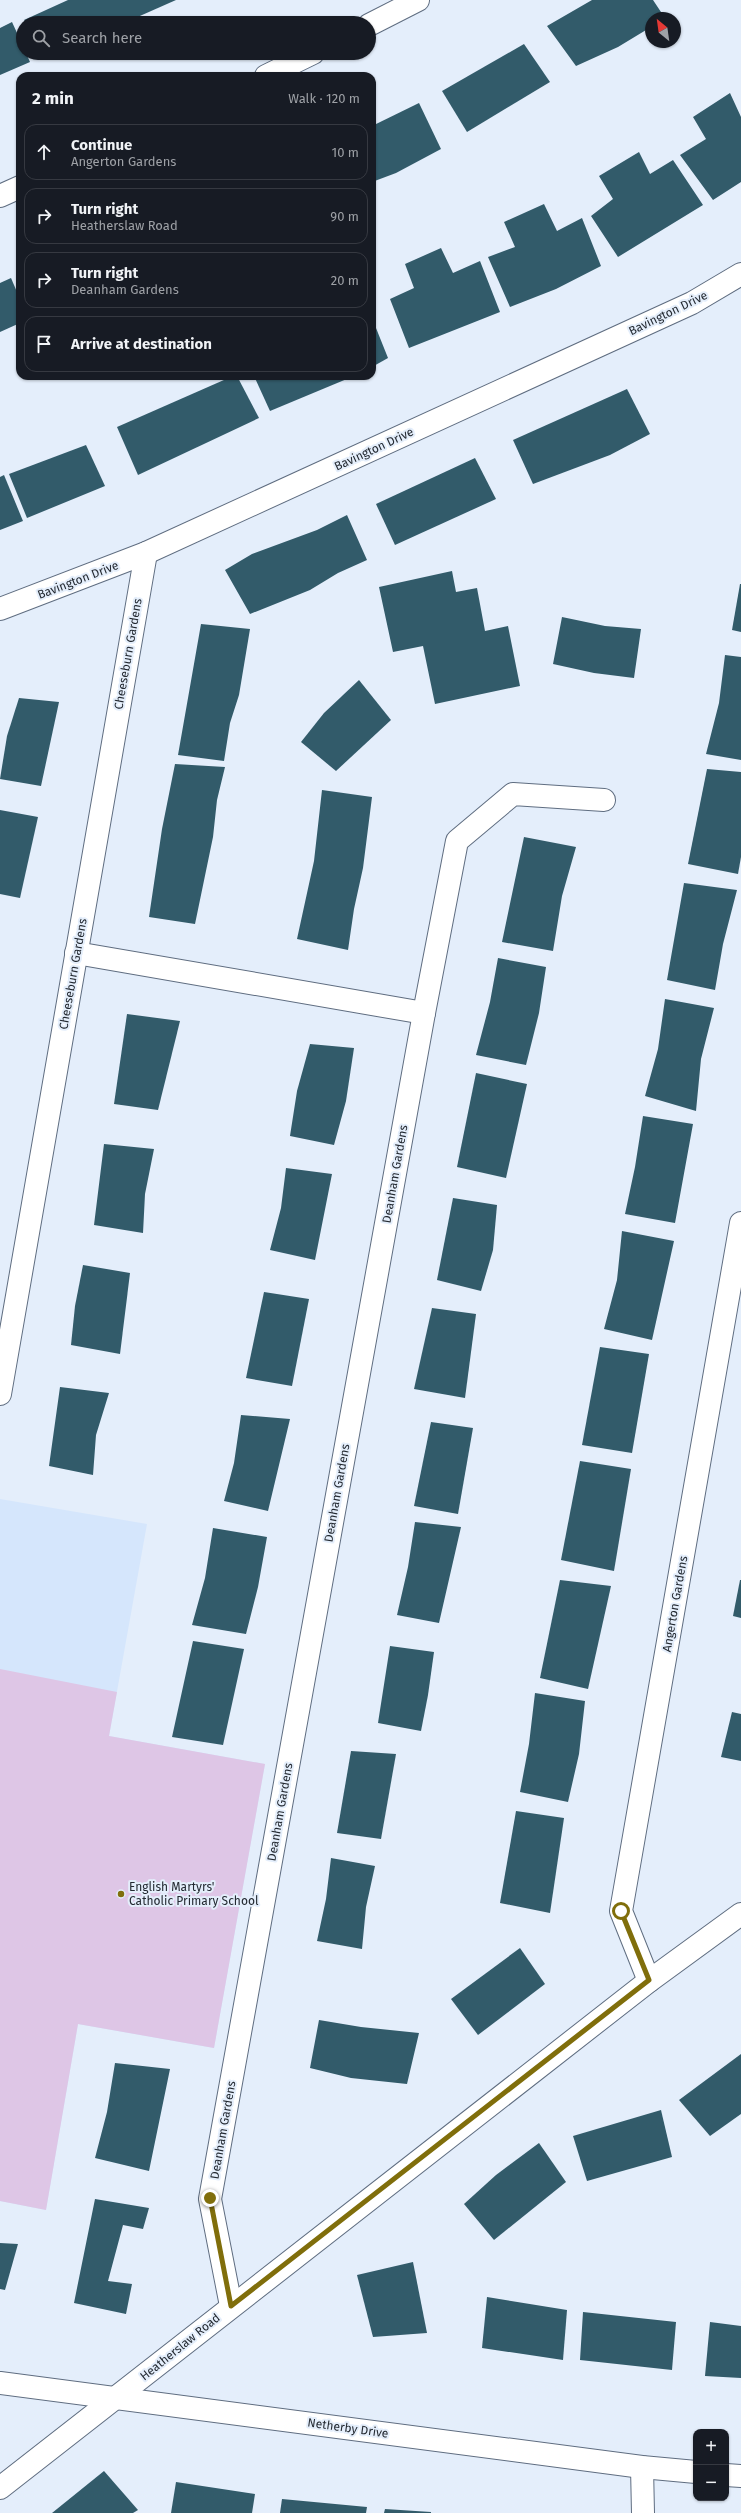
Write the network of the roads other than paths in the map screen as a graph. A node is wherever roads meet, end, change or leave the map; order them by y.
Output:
1 (418, 0) edge
2 (376, 21) edge
3 (299, 60) edge
4 (274, 72) edge
5 (16, 189) edge
6 (0, 196) edge
7 (741, 274) edge
8 (146, 554) junction
9 (0, 609) edge
10 (604, 800) dead end
11 (76, 953) junction
12 (424, 1012) junction
13 (741, 1223) edge
14 (0, 1394) edge
15 (741, 1914) edge
16 (649, 1980) junction
17 (231, 2306) junction
18 (0, 2383) edge
19 (118, 2398) junction
20 (642, 2467) junction
21 (693, 2472) edge
22 (729, 2475) edge
23 (741, 2476) edge
24 (0, 2488) edge
25 (643, 2513) edge

1 - 2 street
3 - 4 street
5 - 6 street
7 - 8 street, Bavington Drive
8 - 9 street, Bavington Drive
8 - 11 street, Cheeseburn Gardens
10 - 12 street, Deanham Gardens
11 - 12 street
11 - 14 street, Cheeseburn Gardens
12 - 17 street, Deanham Gardens
13 - 16 street, Angerton Gardens
15 - 16 street, Heatherslaw Road
16 - 17 street, Heatherslaw Road
17 - 19 street, Heatherslaw Road
18 - 19 street, Netherby Drive
19 - 20 street, Netherby Drive
19 - 24 street, Heatherslaw Road
20 - 21 street, Netherby Drive
20 - 25 street
22 - 23 street

